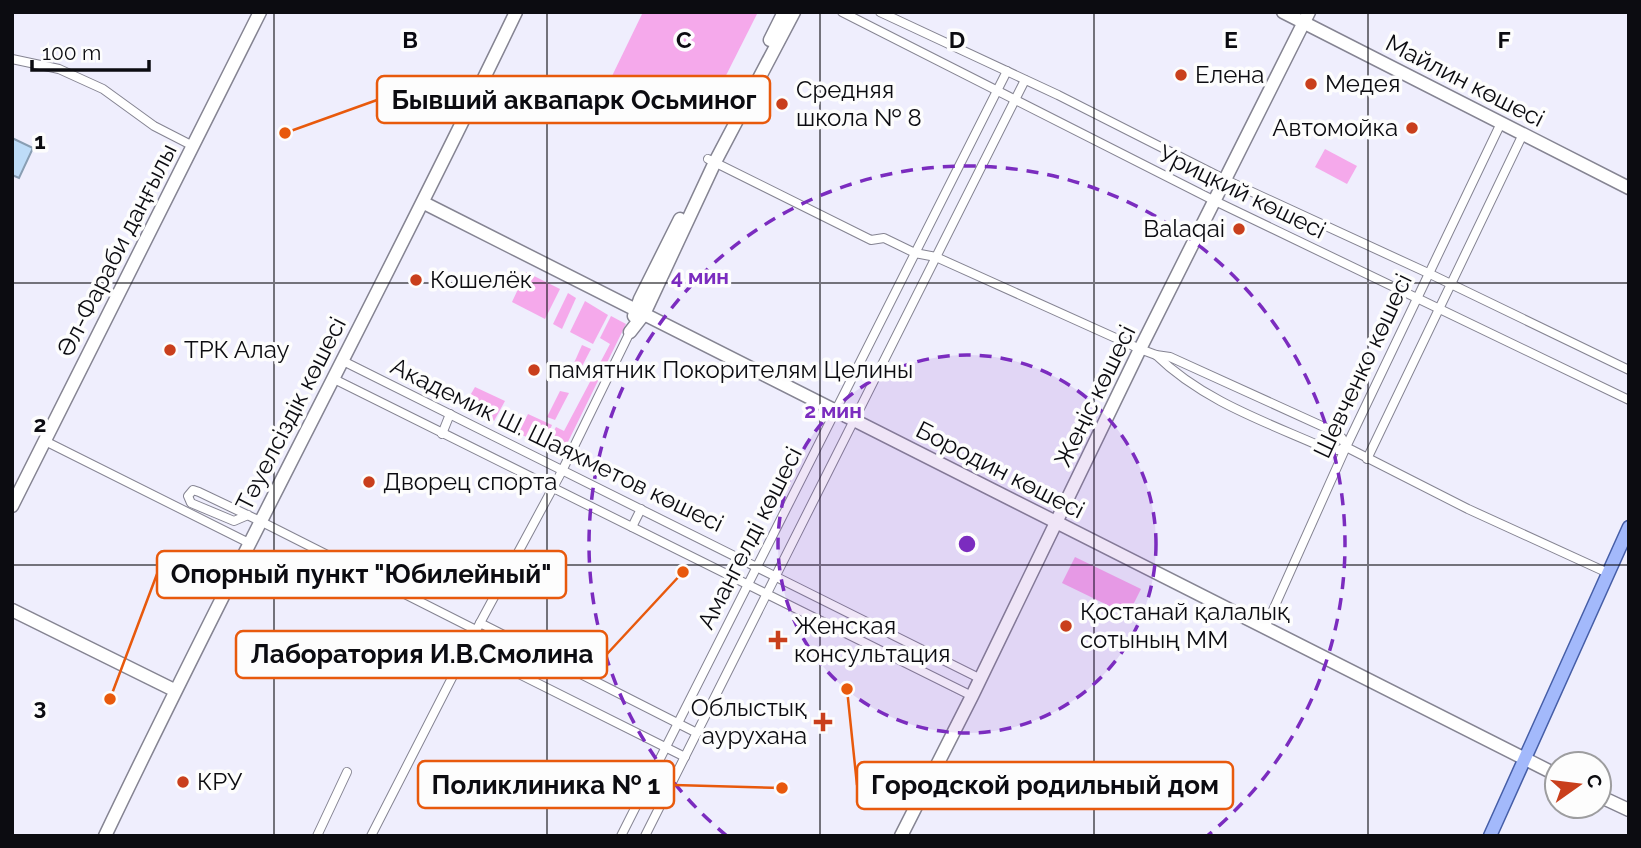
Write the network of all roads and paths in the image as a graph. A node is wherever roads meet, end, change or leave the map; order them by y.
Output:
1 (260, 12) edge
2 (516, 12) edge
3 (784, 12) edge
4 (794, 12) edge
5 (842, 12) edge
6 (880, 12) edge
7 (1283, 12) edge
8 (1307, 18) edge
9 (12, 59) edge
10 (1007, 71) junction
11 (1025, 79) junction
12 (997, 91) junction
13 (1015, 100) junction
14 (1501, 123) junction
15 (1523, 134) junction
16 (193, 146) junction
17 (712, 161) junction
18 (1226, 180) junction
19 (1629, 188) edge
20 (1215, 201) junction
21 (424, 203) junction
22 (915, 253) junction
23 (936, 257) junction
24 (1428, 273) junction
25 (1450, 284) junction
26 (1416, 299) junction
27 (1437, 309) junction
28 (639, 312) junction
29 (630, 332) joint
30 (1140, 349) junction
31 (1156, 355) junction
32 (341, 360) junction
33 (1629, 370) edge
34 (332, 378) junction
35 (1629, 400) edge
36 (836, 411) junction
37 (450, 414) junction
38 (854, 420) junction
39 (442, 433) junction
40 (45, 441) junction
41 (1346, 447) junction
42 (1367, 459) junction
43 (562, 471) junction
44 (553, 487) junction
45 (12, 506) edge
46 (641, 509) junction
47 (254, 518) junction
48 (1055, 522) junction
49 (632, 527) junction
50 (1629, 527) edge
51 (249, 542) junction
52 (757, 566) junction
53 (1608, 573) junction
54 (776, 575) junction
55 (748, 584) junction
56 (767, 593) junction
57 (12, 610) edge
58 (478, 627) junction
59 (1265, 628) junction
60 (467, 648) junction
61 (981, 679) junction
62 (174, 690) junction
63 (972, 696) junction
64 (678, 724) junction
65 (697, 733) junction
66 (666, 747) junction
67 (685, 757) junction
68 (1525, 759) junction
69 (1543, 768) edge
70 (347, 772) dead end
71 (1613, 803) edge
72 (1629, 810) edge
73 (105, 836) edge
74 (317, 836) edge
75 (371, 836) edge
76 (621, 836) edge
77 (645, 836) edge
78 (901, 836) edge
79 (1490, 836) edge

1 - 16 street, Әл-Фараби даңғылы
2 - 21 street, Тәуелсіздік көшесі
3 - 17 street
4 - 17 street
5 - 12 street, Урицкий көшесі
6 - 10 street, Урицкий көшесі
7 - 8 street, Майлин көшесі
8 - 14 street, Майлин көшесі
8 - 18 street, Жеңіс көшесі
9 - 16 street
10 - 11 street, Урицкий көшесі
10 - 12 street, Амангелді көшесі
11 - 13 street, Амангелді көшесі
11 - 18 street, Урицкий көшесі
12 - 13 street, Урицкий көшесі
12 - 22 street, Амангелді көшесі
13 - 20 street, Урицкий көшесі
13 - 23 street, Амангелді көшесі
14 - 15 street, Майлин көшесі
14 - 24 street, Шевченко көшесі
15 - 19 street, Майлин көшесі
15 - 25 street, Шевченко көшесі
16 - 40 street, Әл-Фараби даңғылы
17 - 22 street
17 - 28 street
18 - 20 street, Жеңіс көшесі
18 - 24 street, Урицкий көшесі
20 - 26 street, Урицкий көшесі
20 - 30 street, Жеңіс көшесі
21 - 28 street, Бородин көшесі
21 - 32 street, Тәуелсіздік көшесі
22 - 23 street
22 - 36 street, Амангелді көшесі
23 - 30 street
23 - 38 street, Амангелді көшесі
24 - 25 street, Урицкий көшесі
24 - 26 street, Шевченко көшесі
25 - 27 street, Шевченко көшесі
25 - 33 street, Урицкий көшесі
26 - 27 street, Урицкий көшесі
26 - 41 street, Шевченко көшесі
27 - 35 street, Урицкий көшесі
27 - 42 street, Шевченко көшесі
28 - 29 street
28 - 36 street, Бородин көшесі
29 - 43 street
30 - 31 street
30 - 48 street, Жеңіс көшесі
31 - 41 street
31 - 41 street
32 - 34 street, Тәуелсіздік көшесі
32 - 37 street, Академик Ш. Шаяхметов көшесі
34 - 39 street, Академик Ш. Шаяхметов көшесі
34 - 47 street, Тәуелсіздік көшесі
36 - 38 street, Бородин көшесі
36 - 52 street, Амангелді көшесі
37 - 39 street
37 - 43 street, Академик Ш. Шаяхметов көшесі
38 - 48 street, Бородин көшесі
38 - 54 street, Амангелді көшесі
39 - 44 street, Академик Ш. Шаяхметов көшесі
40 - 45 street, Әл-Фараби даңғылы
40 - 51 street
41 - 42 street
41 - 59 street, Шевченко көшесі
42 - 53 street
43 - 44 street
43 - 46 street, Академик Ш. Шаяхметов көшесі
44 - 49 street, Академик Ш. Шаяхметов көшесі
44 - 58 street
46 - 49 street
46 - 52 street, Академик Ш. Шаяхметов көшесі
47 - 47 street
47 - 51 street, Тәуелсіздік көшесі
47 - 58 street
48 - 59 street, Бородин көшесі
48 - 61 street, Жеңіс көшесі
49 - 55 street, Академик Ш. Шаяхметов көшесі
50 - 53 main road
51 - 62 street, Тәуелсіздік көшесі
52 - 54 street, Академик Ш. Шаяхметов көшесі
52 - 55 street, Амангелді көшесі
53 - 68 main road
54 - 56 street, Амангелді көшесі
54 - 61 street, Академик Ш. Шаяхметов көшесі
55 - 56 street, Академик Ш. Шаяхметов көшесі
55 - 64 street, Амангелді көшесі
56 - 63 street, Академик Ш. Шаяхметов көшесі
56 - 65 street, Амангелді көшесі
57 - 62 street
58 - 60 street
58 - 64 street
59 - 68 street, Бородин көшесі
60 - 66 street
60 - 75 street
61 - 63 street, Жеңіс көшесі
62 - 73 street, Тәуелсіздік көшесі
63 - 78 street, Жеңіс көшесі
64 - 65 street
64 - 66 street, Амангелді көшесі
65 - 67 street, Амангелді көшесі
66 - 67 street
66 - 76 street, Амангелді көшесі
67 - 77 street, Амангелді көшесі
68 - 69 street, Бородин көшесі
68 - 79 main road
70 - 74 street
71 - 72 street

